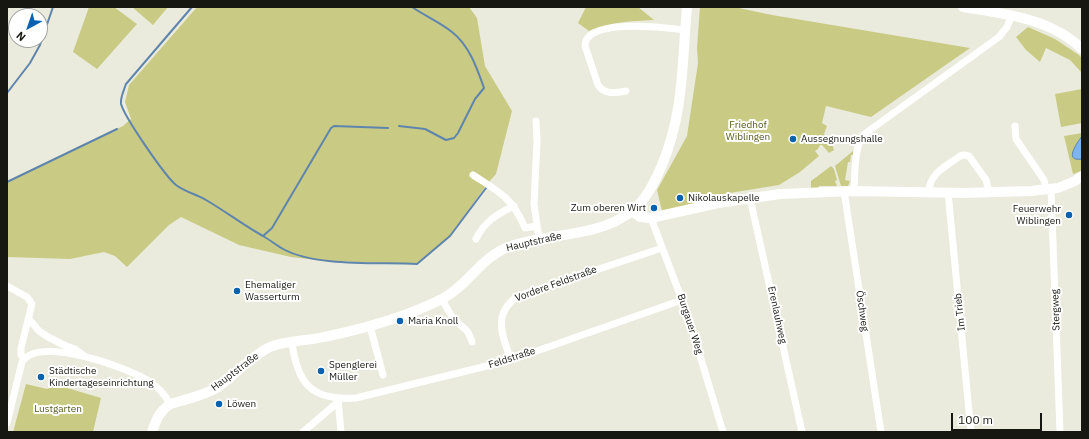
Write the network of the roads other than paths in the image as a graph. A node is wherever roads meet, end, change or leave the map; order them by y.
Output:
1 (963, 7) edge
2 (687, 9) edge
3 (1012, 15) junction
4 (685, 30) junction
5 (1082, 49) edge
6 (626, 91) dead end
7 (536, 121) dead end
8 (1015, 126) dead end
9 (473, 175) dead end
10 (1080, 179) edge
11 (1049, 189) junction
12 (849, 191) junction
13 (929, 192) junction
14 (948, 192) junction
15 (989, 192) junction
16 (750, 198) junction
17 (514, 206) junction
18 (634, 208) junction
19 (651, 218) junction
20 (537, 226) junction
21 (476, 239) dead end
22 (539, 239) junction
23 (662, 248) junction
24 (7, 286) edge
25 (442, 299) junction
26 (682, 300) junction
27 (29, 319) junction
28 (370, 326) junction
29 (292, 342) junction
30 (472, 342) dead end
31 (83, 356) junction
32 (24, 358) junction
33 (511, 360) junction
34 (384, 375) dead end
35 (338, 400) junction
36 (167, 407) junction
37 (7, 423) edge
38 (152, 432) edge
39 (159, 432) edge
40 (303, 432) edge
41 (341, 432) edge
42 (723, 432) edge
43 (802, 432) edge
44 (881, 432) edge
45 (971, 432) edge
46 (1060, 432) edge

1 - 3 main road
2 - 4 main road
3 - 5 main road
3 - 12 street, Öschweg
4 - 6 street
4 - 18 main road
7 - 20 street
8 - 11 street
9 - 17 street
10 - 11 main road
11 - 15 main road
11 - 46 street, Stergweg
12 - 13 main road
12 - 16 main road
12 - 44 street, Öschweg
13 - 14 main road
13 - 15 street
14 - 15 main road
14 - 45 street, Im Trieb
16 - 19 main road
16 - 43 street, Erenlauhweg
17 - 20 street
17 - 21 street
18 - 19 main road
18 - 22 main road, Hauptstraße
19 - 23 street, Burgauer Weg
20 - 22 street
22 - 25 main road, Hauptstraße
23 - 26 street, Burgauer Weg
23 - 33 street, Vordere Feldstraße
24 - 27 street
25 - 28 main road, Hauptstraße
25 - 30 street
26 - 33 street, Feldstraße
26 - 42 street, Burgauer Weg
27 - 31 street
27 - 32 street
28 - 29 main road, Hauptstraße
28 - 34 street
29 - 35 street, Feldstraße
29 - 36 main road, Hauptstraße
31 - 32 street
31 - 36 street
32 - 37 street
33 - 35 street, Feldstraße
35 - 40 street
35 - 41 street
36 - 38 main road
36 - 39 main road

